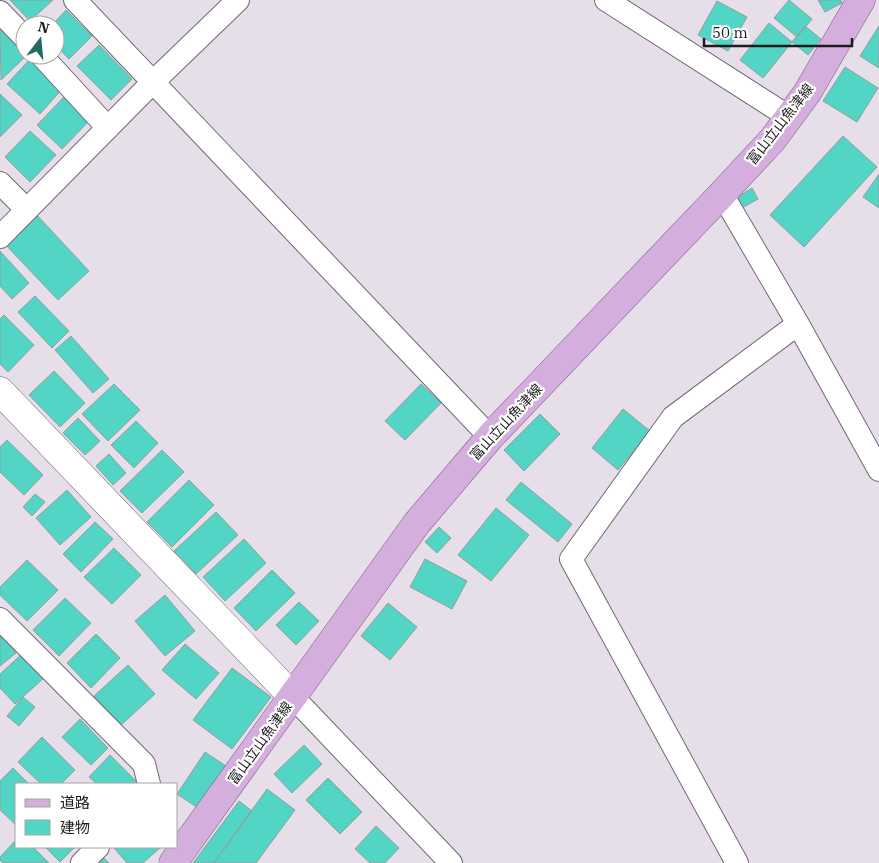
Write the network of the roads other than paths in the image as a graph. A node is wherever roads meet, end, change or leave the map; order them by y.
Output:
1 (75, 0) edge
2 (238, 0) edge
3 (607, 0) edge
4 (861, 0) edge
5 (0, 12) edge
6 (15, 28) edge
7 (50, 65) edge
8 (153, 82) junction
9 (788, 118) junction
10 (108, 128) junction
11 (0, 183) edge
12 (722, 194) junction
13 (27, 210) junction
14 (0, 237) edge
15 (798, 324) junction
16 (0, 391) edge
17 (490, 437) junction
18 (879, 470) edge
19 (0, 619) edge
20 (293, 697) junction
21 (150, 783) edge
22 (97, 848) edge
23 (82, 863) edge
24 (173, 863) edge
25 (451, 863) edge
26 (737, 863) edge

1 - 8 street
2 - 8 street
3 - 9 street
4 - 9 main road, 富山立山魚津線
5 - 6 street
7 - 10 street
8 - 10 street
8 - 17 street
9 - 12 main road, 富山立山魚津線
10 - 13 street
11 - 13 street
12 - 15 street
12 - 17 main road, 富山立山魚津線
13 - 14 street
15 - 18 street
15 - 26 street
16 - 20 street
17 - 20 main road, 富山立山魚津線
19 - 21 street
20 - 24 main road, 富山立山魚津線
20 - 25 street
22 - 23 street

